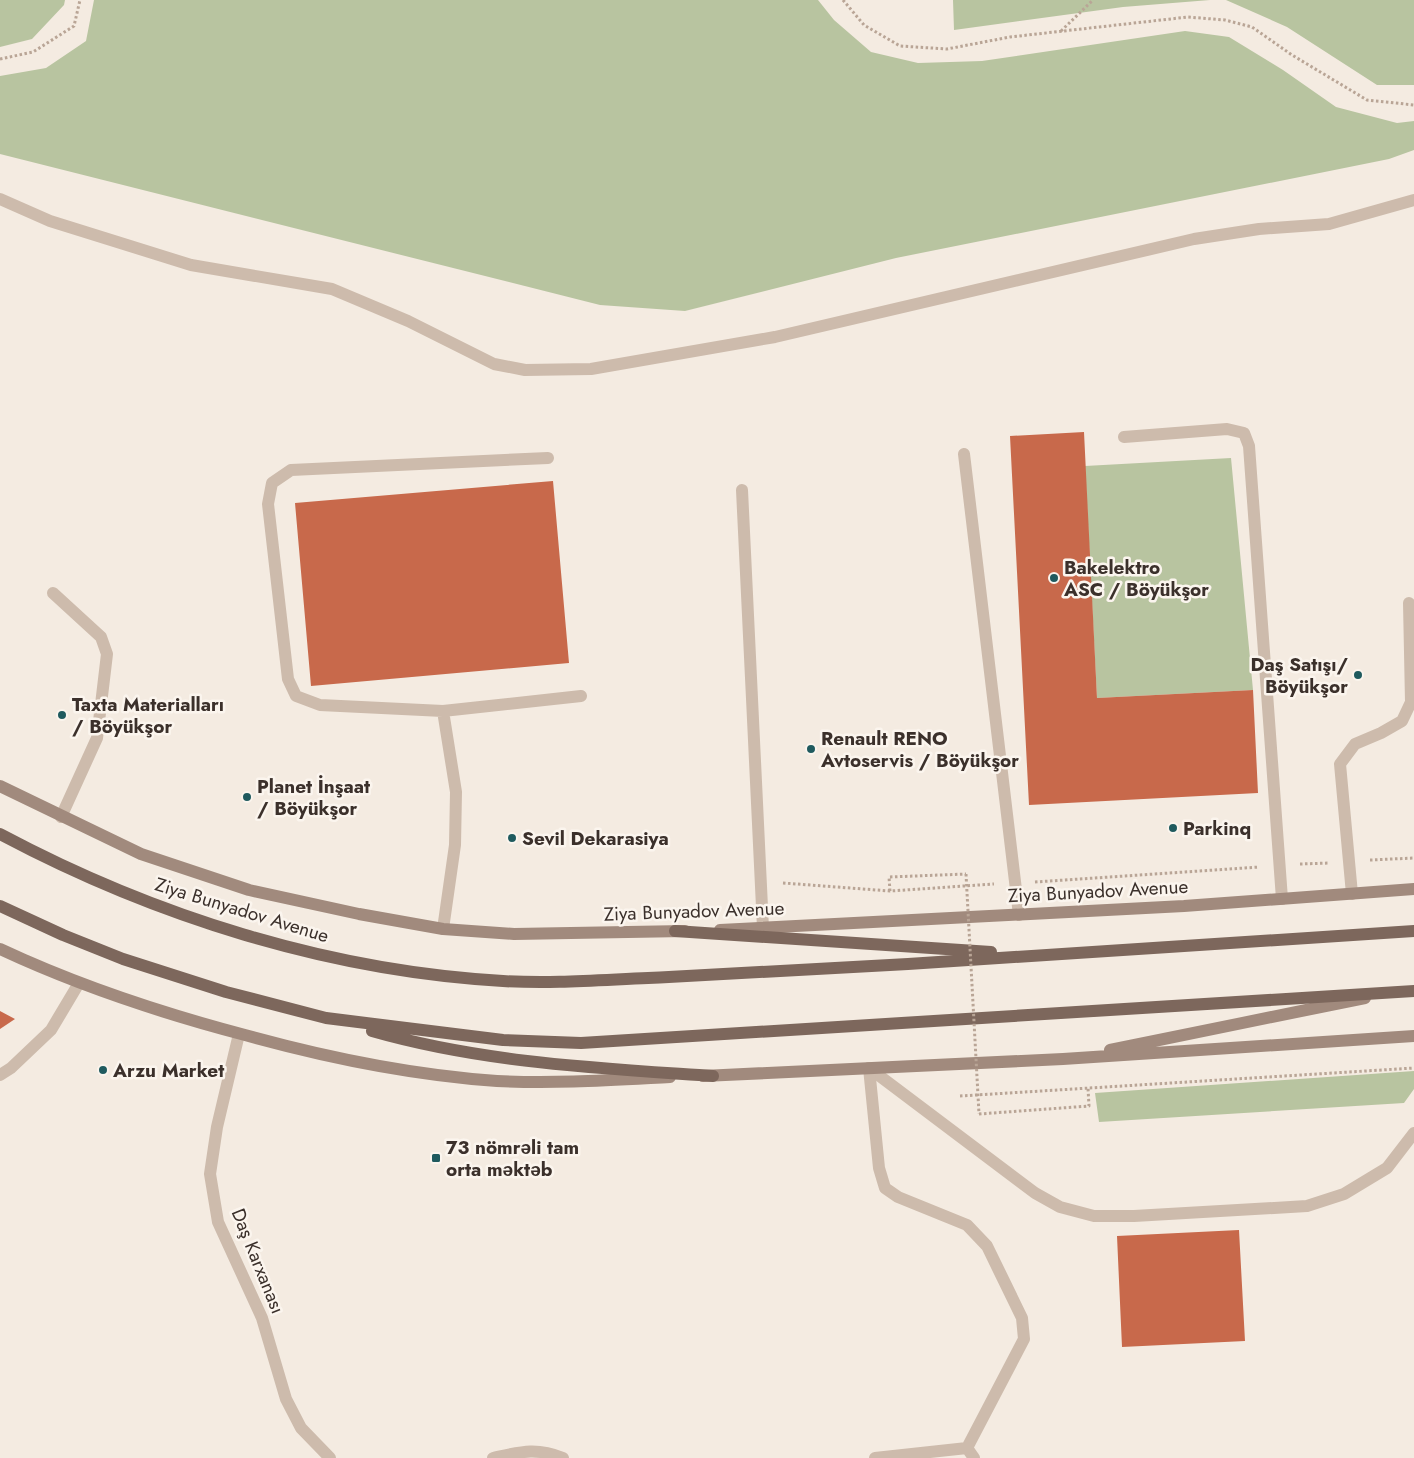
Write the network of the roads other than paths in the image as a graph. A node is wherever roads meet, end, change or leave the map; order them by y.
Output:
1 (0, 199) edge
2 (1414, 200) edge
3 (1124, 437) dead end
4 (964, 454) dead end
5 (548, 458) dead end
6 (742, 490) dead end
7 (53, 593) dead end
8 (1409, 603) dead end
9 (582, 696) dead end
10 (443, 711) junction
11 (0, 786) edge
12 (61, 817) junction
13 (0, 834) edge
14 (1414, 889) edge
15 (1352, 894) junction
16 (1282, 899) junction
17 (0, 906) edge
18 (1019, 915) junction
19 (764, 928) junction
20 (443, 929) junction
21 (675, 931) junction
22 (1414, 931) edge
23 (0, 949) edge
24 (1041, 955) junction
25 (79, 983) junction
26 (1414, 991) edge
27 (1395, 992) junction
28 (326, 1018) junction
29 (239, 1034) junction
30 (1414, 1036) edge
31 (1064, 1059) junction
32 (869, 1068) junction
33 (0, 1075) edge
34 (713, 1076) junction
35 (1414, 1133) edge
36 (971, 1453) edge
37 (330, 1458) edge
38 (493, 1458) edge
39 (563, 1458) edge
40 (875, 1458) edge

1 - 2 street
3 - 16 street
4 - 18 street
5 - 10 street
6 - 19 street
7 - 12 street
8 - 15 street
9 - 10 street
10 - 20 street
11 - 12 main road, Ziya Bunyadov Avenue
12 - 20 main road, Ziya Bunyadov Avenue
13 - 24 main road, Ziya Bunyadov Avenue
14 - 15 main road, Ziya Bunyadov Avenue
15 - 16 main road, Ziya Bunyadov Avenue
16 - 18 main road, Ziya Bunyadov Avenue
17 - 28 main road
18 - 19 main road, Ziya Bunyadov Avenue
19 - 21 main road, Ziya Bunyadov Avenue
20 - 21 main road, Ziya Bunyadov Avenue
21 - 24 main road
22 - 24 main road, Ziya Bunyadov Avenue
23 - 25 main road
25 - 29 main road
25 - 33 street
26 - 27 main road
27 - 28 main road
27 - 31 main road
28 - 34 main road
29 - 34 main road
29 - 37 street, Daş Karxanası
30 - 31 main road
31 - 32 main road
32 - 34 main road
32 - 35 street
32 - 36 street
36 - 40 street
38 - 39 street

